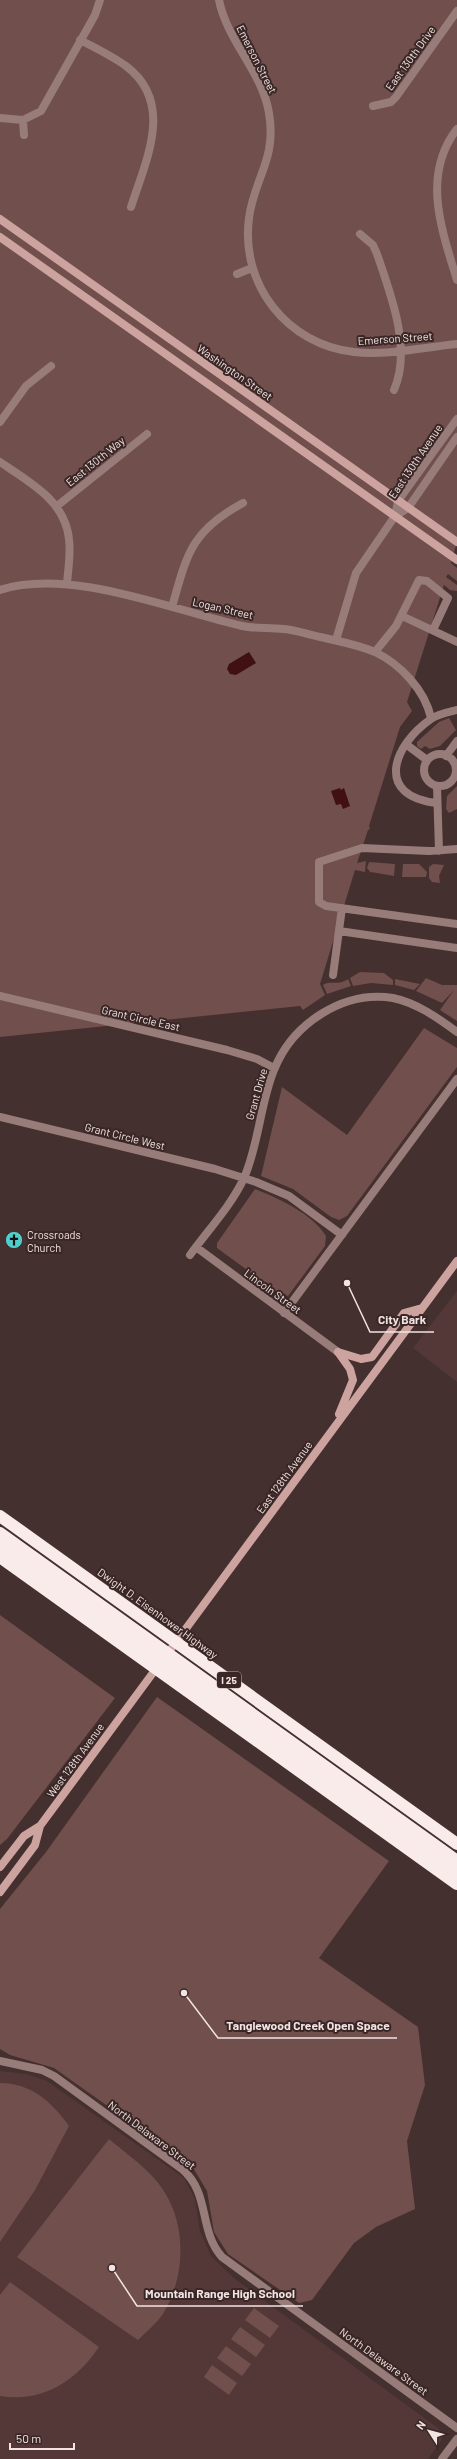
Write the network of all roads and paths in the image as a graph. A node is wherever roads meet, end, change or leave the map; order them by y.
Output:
1 (100, 0) edge
2 (219, 0) edge
3 (457, 11) edge
4 (80, 40) junction
5 (373, 106) dead end
6 (0, 118) edge
7 (23, 120) junction
8 (457, 129) edge
9 (24, 135) dead end
10 (131, 207) dead end
11 (0, 219) edge
12 (360, 234) dead end
13 (0, 237) edge
14 (252, 268) junction
15 (237, 274) dead end
16 (457, 280) edge
17 (457, 344) edge
18 (400, 350) junction
19 (51, 366) dead end
20 (394, 390) dead end
21 (457, 420) edge
22 (0, 422) edge
23 (147, 434) dead end
24 (457, 437) edge
25 (0, 462) edge
26 (398, 501) junction
27 (243, 503) dead end
28 (57, 506) junction
29 (408, 508) junction
30 (395, 516) junction
31 (457, 542) edge
32 (457, 560) edge
33 (67, 584) junction
34 (0, 590) edge
35 (172, 607) junction
36 (402, 616) junction
37 (433, 630) junction
38 (336, 640) junction
39 (457, 643) edge
40 (375, 652) junction
41 (457, 710) edge
42 (431, 718) junction
43 (457, 741) edge
44 (407, 745) junction
45 (446, 756) junction
46 (427, 760) junction
47 (437, 786) junction
48 (437, 803) junction
49 (457, 849) edge
50 (439, 851) junction
51 (342, 908) junction
52 (457, 924) edge
53 (339, 931) junction
54 (457, 948) edge
55 (333, 975) dead end
56 (0, 996) edge
57 (457, 1032) edge
58 (274, 1068) junction
59 (457, 1079) edge
60 (0, 1117) edge
61 (244, 1178) junction
62 (342, 1235) junction
63 (196, 1247) junction
64 (190, 1255) dead end
65 (457, 1261) edge
66 (422, 1308) junction
67 (284, 1313) junction
68 (338, 1352) junction
69 (331, 1431) junction
70 (0, 1516) edge
71 (0, 1533) edge
72 (0, 1545) edge
73 (0, 1557) edge
74 (128, 1707) joint
75 (40, 1826) junction
76 (457, 1844) edge
77 (457, 1861) edge
78 (0, 1867) edge
79 (457, 1873) edge
80 (457, 1884) edge
81 (0, 1892) edge
82 (0, 2061) edge
83 (457, 2428) edge
84 (457, 2439) edge
85 (442, 2459) edge

1 - 4 street
2 - 14 street, Emerson Street
3 - 5 street, East 130th Drive
4 - 7 street
4 - 10 street
6 - 7 street
7 - 9 street
8 - 16 street
11 - 26 main road, Washington Street
12 - 18 street
13 - 30 main road
14 - 15 street
14 - 18 street, Emerson Street
17 - 18 street, Emerson Street
18 - 20 street
19 - 22 street
21 - 26 street, East 130th Avenue
23 - 28 street, East 130th Way
24 - 29 street, East 130th Avenue
25 - 28 street
26 - 29 main road, Washington Street
26 - 30 street, East 130th Avenue
27 - 35 street
28 - 33 street
29 - 30 street, East 130th Avenue
29 - 31 main road, Washington Street
30 - 32 main road
30 - 38 street, East 130th Avenue
33 - 34 street, Logan Street
33 - 35 street, Logan Street
35 - 38 street, Logan Street
36 - 37 street
36 - 37 street
36 - 40 street
37 - 39 street
38 - 40 street, Logan Street
40 - 42 street, Logan Street
41 - 42 street
42 - 44 street
43 - 45 street
44 - 46 street
44 - 48 street
45 - 46 street
45 - 47 street
46 - 47 street
47 - 48 street
48 - 50 street
49 - 50 street
50 - 51 street
51 - 52 street
51 - 53 street
53 - 54 street
53 - 55 street
56 - 58 street, Grant Circle East
57 - 58 street, Grant Drive
58 - 61 street, Grant Drive
59 - 62 street
60 - 61 street, Grant Circle West
61 - 62 street, Grant Circle West
61 - 63 street, Grant Drive
62 - 67 street
63 - 64 street, Grant Drive
63 - 67 street, Lincoln Street
65 - 66 main road, East 128th Avenue
66 - 68 main road
66 - 69 main road, East 128th Avenue
67 - 68 street, Lincoln Street
68 - 69 main road
69 - 74 main road, East 128th Avenue
70 - 76 highway, Dwight D. Eisenhower Highway / I 25
71 - 77 highway
72 - 79 highway
73 - 80 highway
74 - 75 main road, West 128th Avenue
75 - 78 main road, West 128th Avenue
75 - 81 main road, West 128th Avenue
82 - 83 street, North Delaware Street
84 - 85 street

